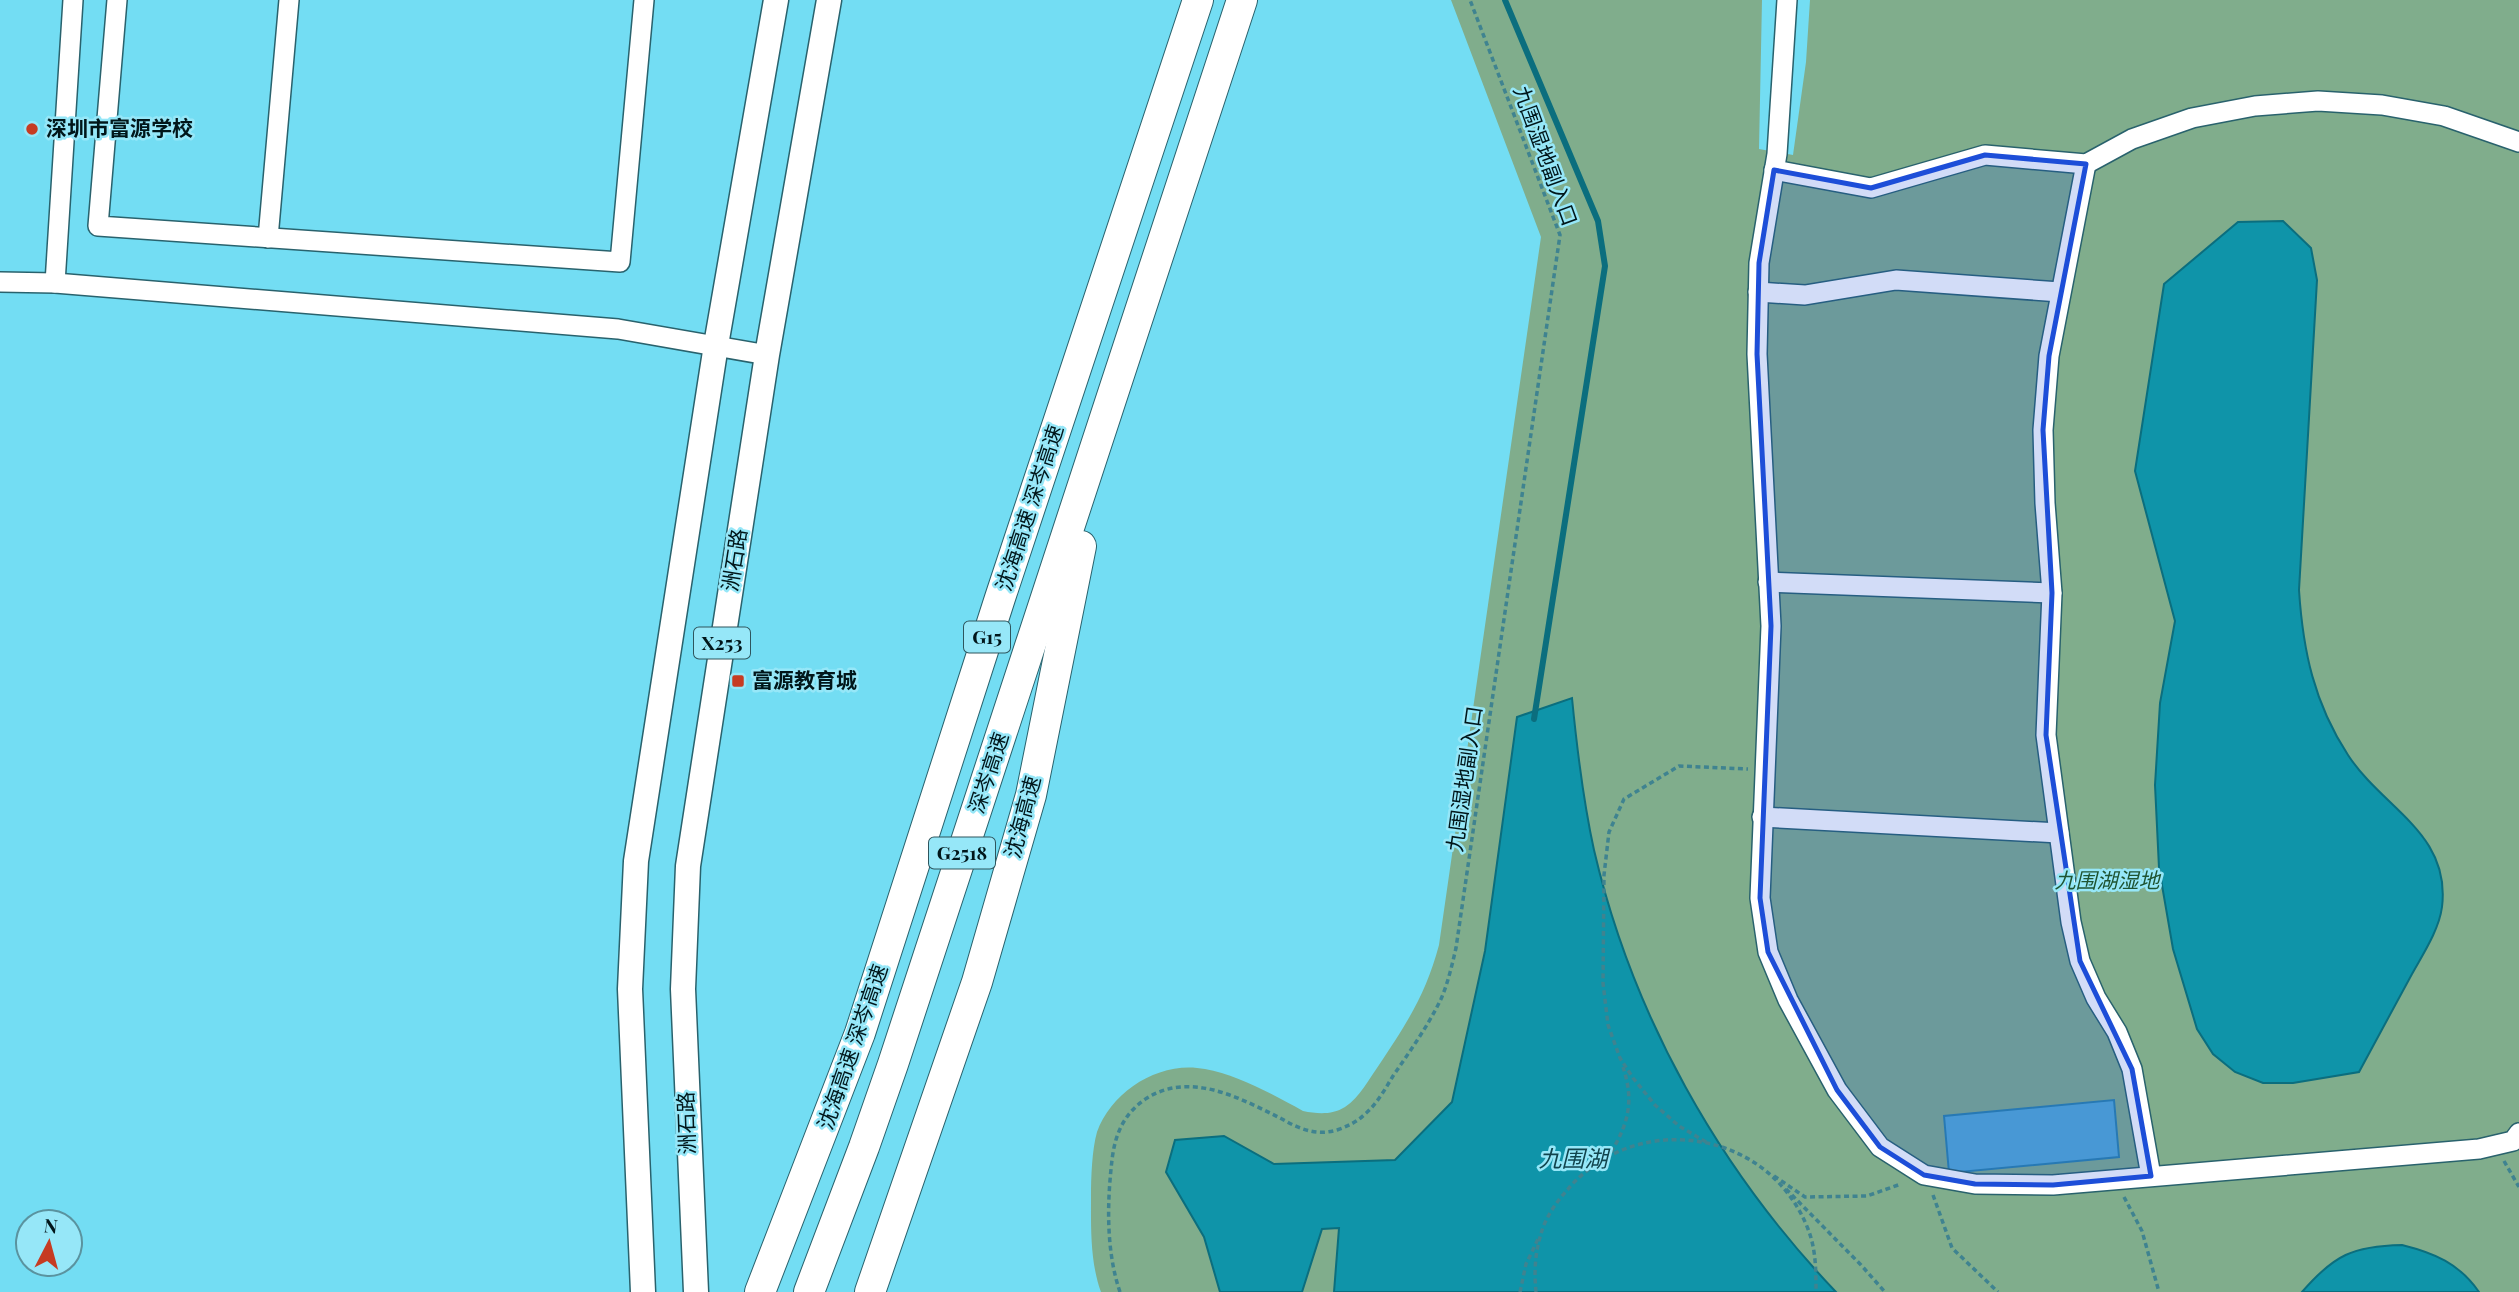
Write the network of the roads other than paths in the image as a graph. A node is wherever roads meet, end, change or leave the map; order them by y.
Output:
1 (73, 0) edge
2 (117, 0) edge
3 (289, 0) edge
4 (644, 0) edge
5 (776, 0) edge
6 (829, 0) edge
7 (1198, 0) edge
8 (1242, 0) edge
9 (1787, 0) edge
10 (2519, 142) edge
11 (2086, 163) junction
12 (1774, 170) junction
13 (268, 238) junction
14 (0, 282) edge
15 (55, 283) junction
16 (1758, 292) junction
17 (2060, 292) junction
18 (716, 345) junction
19 (767, 355) junction
20 (1108, 411) junction
21 (1768, 582) junction
22 (2052, 593) junction
23 (1762, 817) junction
24 (2059, 833) junction
25 (2519, 1133) edge
26 (2151, 1176) junction
27 (764, 1282) edge
28 (643, 1292) edge
29 (696, 1292) edge
30 (809, 1292) edge
31 (870, 1292) edge

1 - 15 street
2 - 13 street
3 - 13 street
4 - 13 street
5 - 18 main road, X253
6 - 19 main road, 洲石路 / X253
7 - 27 highway, 沈海高速 深岑高速 / G15
8 - 20 highway
9 - 12 street
10 - 11 street
11 - 12 street
11 - 17 street
12 - 16 street
14 - 15 street
15 - 18 street
16 - 17 street
16 - 21 street
17 - 22 street
18 - 19 street
18 - 28 main road, X253
19 - 29 main road, 洲石路 / X253
20 - 30 highway, 深岑高速 / G2518
20 - 31 highway, 沈海高速
21 - 22 street
21 - 23 street
22 - 24 street
23 - 24 street
23 - 26 street
24 - 26 street
25 - 26 street

